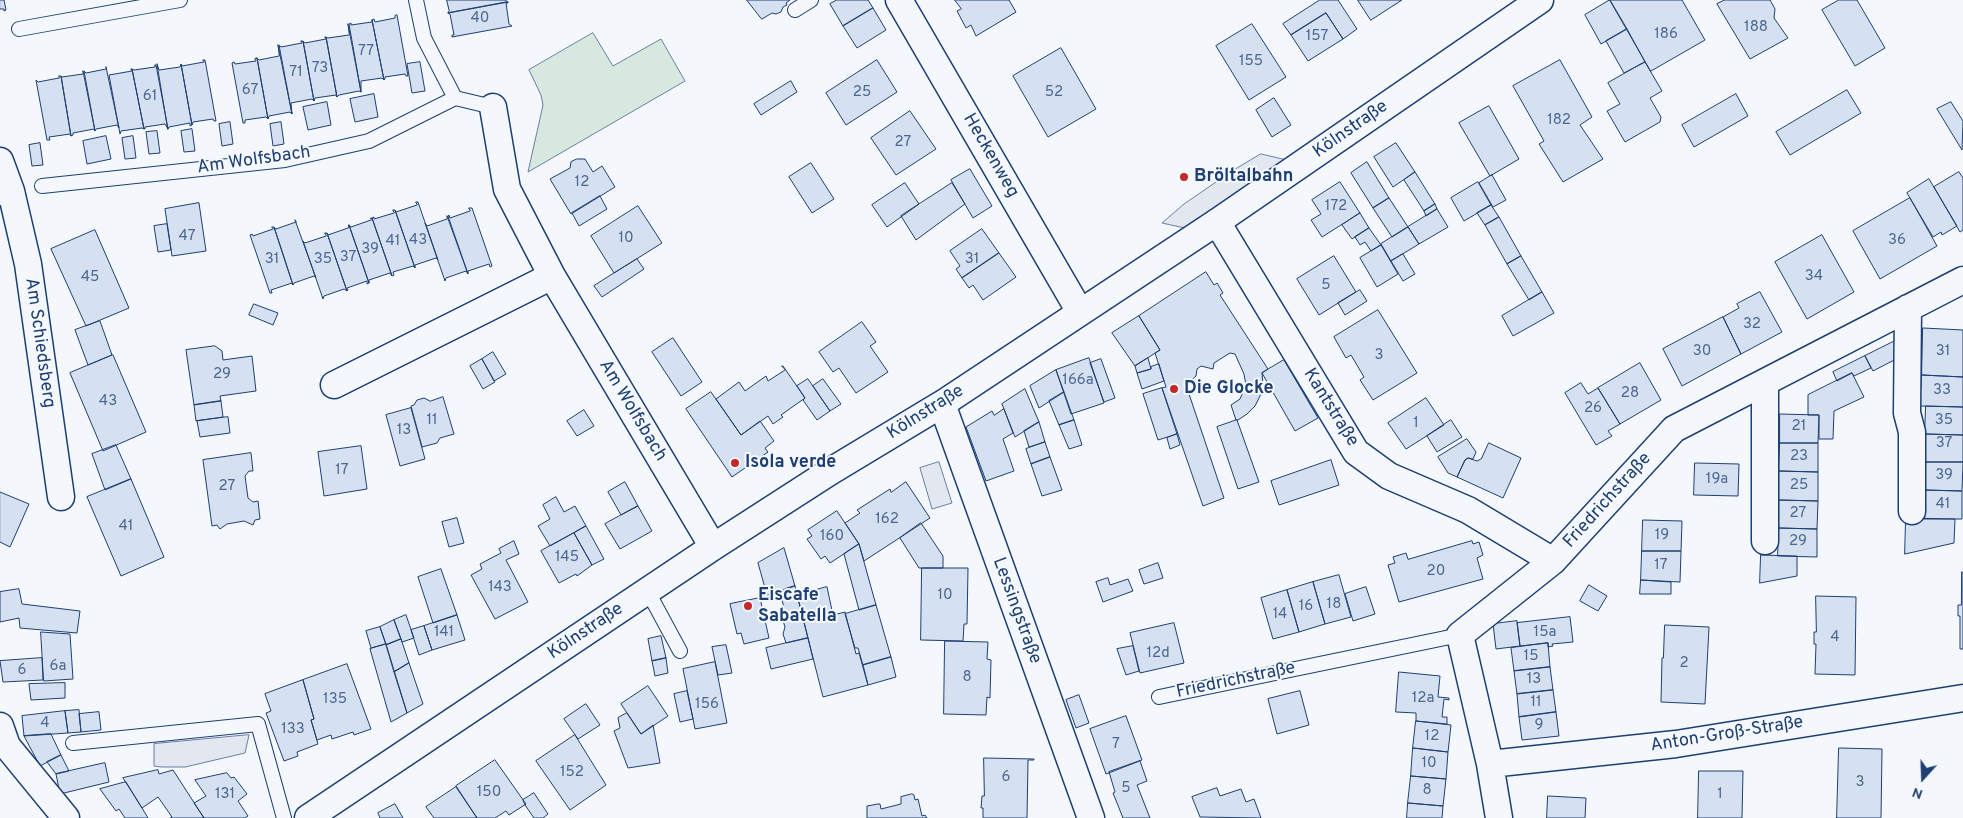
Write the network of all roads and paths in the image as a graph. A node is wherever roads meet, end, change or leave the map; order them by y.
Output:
1 (180, 0) edge
2 (416, 0) edge
3 (811, 0) edge
4 (899, 0) edge
5 (1540, 0) edge
6 (795, 10) dead end
7 (19, 29) dead end
8 (455, 98) junction
9 (493, 107) joint
10 (0, 161) edge
11 (42, 186) dead end
12 (6, 191) edge
13 (1217, 222) junction
14 (552, 276) junction
15 (1963, 280) edge
16 (1908, 308) junction
17 (1080, 312) junction
18 (1766, 383) junction
19 (334, 385) dead end
20 (942, 404) junction
21 (61, 497) dead end
22 (1912, 511) dead end
23 (1765, 540) dead end
24 (713, 547) junction
25 (1553, 561) junction
26 (647, 590) junction
27 (1460, 635) junction
28 (680, 651) dead end
29 (1159, 697) dead end
30 (1963, 698) edge
31 (0, 726) edge
32 (73, 743) dead end
33 (1490, 764) junction
34 (66, 818) edge
35 (284, 818) edge
36 (308, 818) edge
37 (1091, 818) edge
38 (1499, 818) edge

1 - 7 lane
2 - 8 lane
3 - 6 lane
4 - 17 street, Heckenweg
5 - 13 street, Kölnstraße
8 - 9 lane, Am Wolfsbach
8 - 11 lane, Am Wolfsbach
9 - 14 street, Am Wolfsbach
10 - 12 street, Am Schiedsberg
12 - 21 street, Am Schiedsberg
13 - 17 street, Kölnstraße
13 - 25 street, Kantstraße
14 - 19 street
14 - 24 street, Am Wolfsbach
15 - 16 street, Friedrichstraße
16 - 18 street, Friedrichstraße
16 - 22 street
17 - 20 street, Kölnstraße
18 - 23 street
18 - 25 street, Friedrichstraße
20 - 24 street, Kölnstraße
20 - 37 street, Lessingstraße
24 - 26 street, Kölnstraße
25 - 27 street, Friedrichstraße
26 - 28 lane
26 - 36 street, Kölnstraße
27 - 29 lane, Friedrichstraße
27 - 33 street
30 - 33 street, Anton-Groß-Straße
31 - 34 street
32 - 35 lane
33 - 38 street

